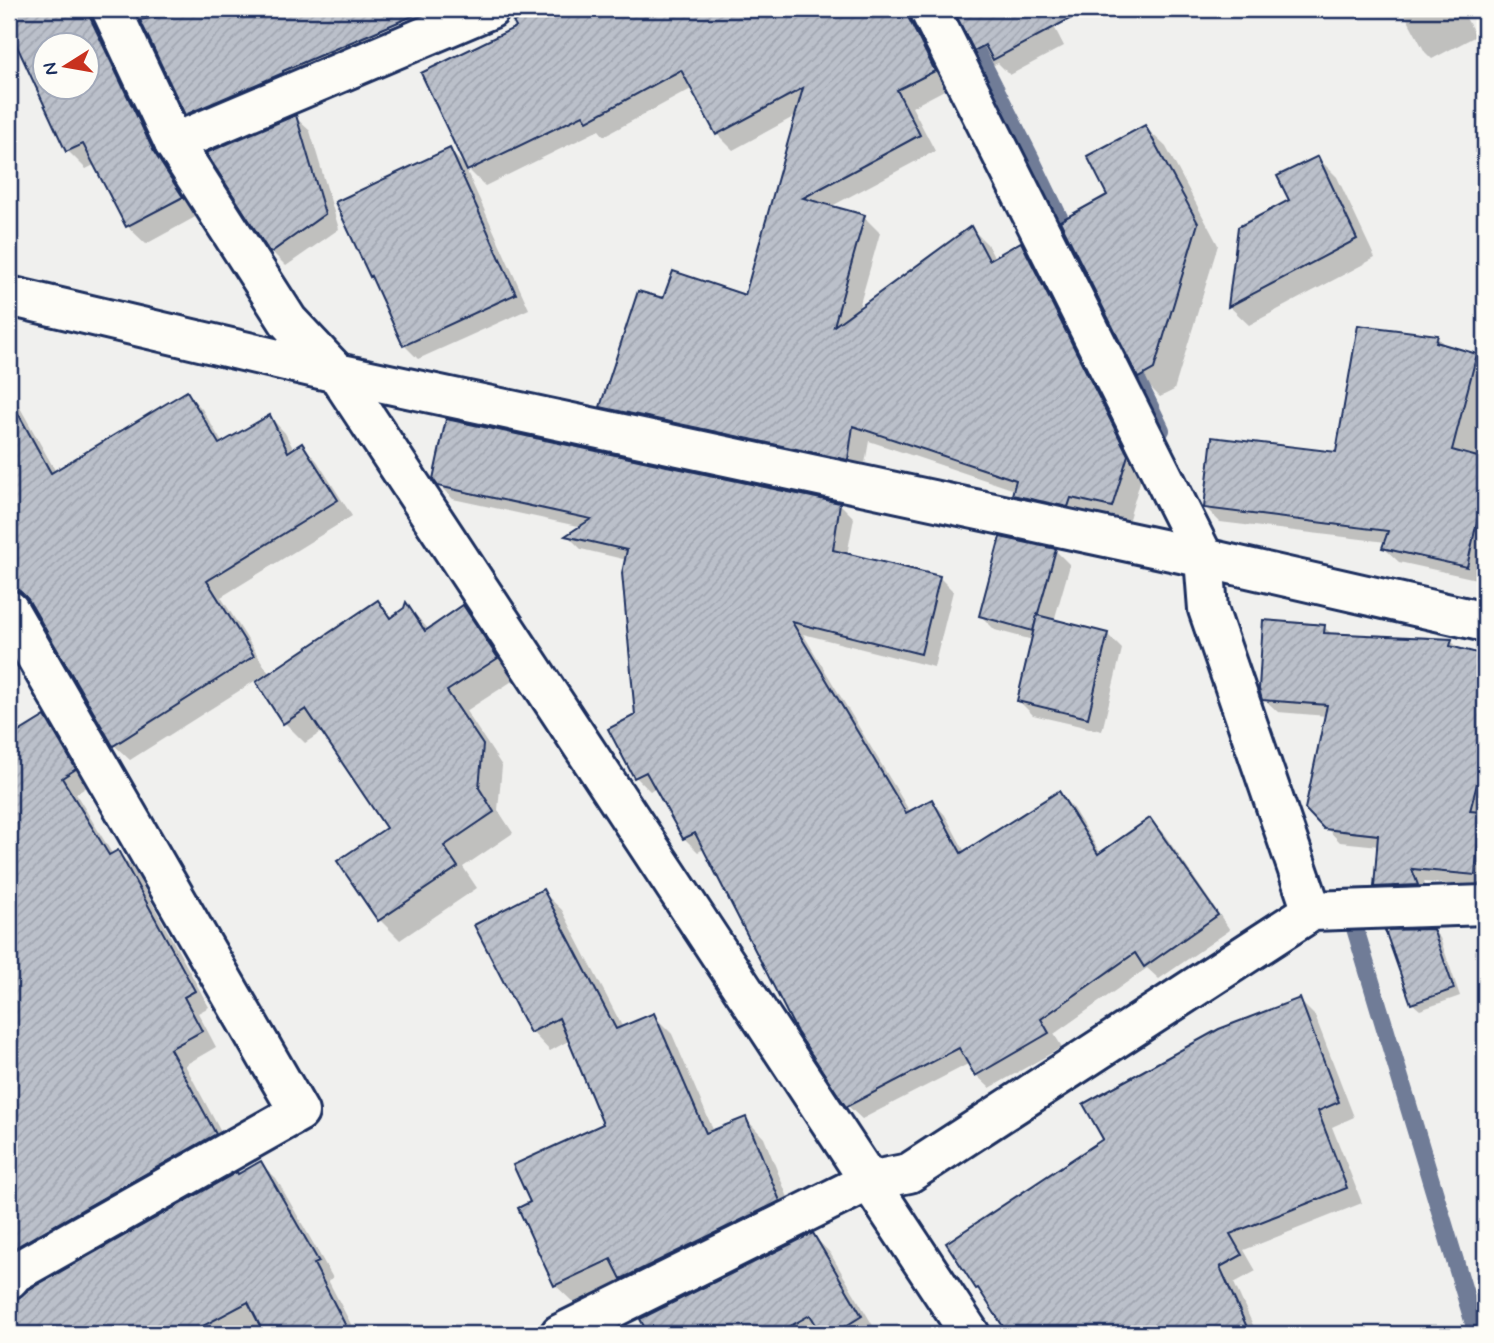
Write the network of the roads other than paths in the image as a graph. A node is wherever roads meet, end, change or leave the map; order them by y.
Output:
1 (111, 9) edge
2 (490, 9) edge
3 (929, 9) edge
4 (174, 143) junction
5 (9, 296) edge
6 (337, 373) junction
7 (1204, 558) junction
8 (9, 610) edge
9 (1485, 622) edge
10 (1485, 905) edge
11 (1312, 911) junction
12 (869, 1181) junction
13 (9, 1279) edge
14 (560, 1334) edge
15 (970, 1334) edge

1 - 4 street
2 - 4 street
3 - 7 street
4 - 6 street
5 - 6 street
6 - 7 street
6 - 12 street
7 - 9 street
7 - 11 street
8 - 13 street
10 - 11 street
11 - 12 street
12 - 14 street
12 - 15 street

